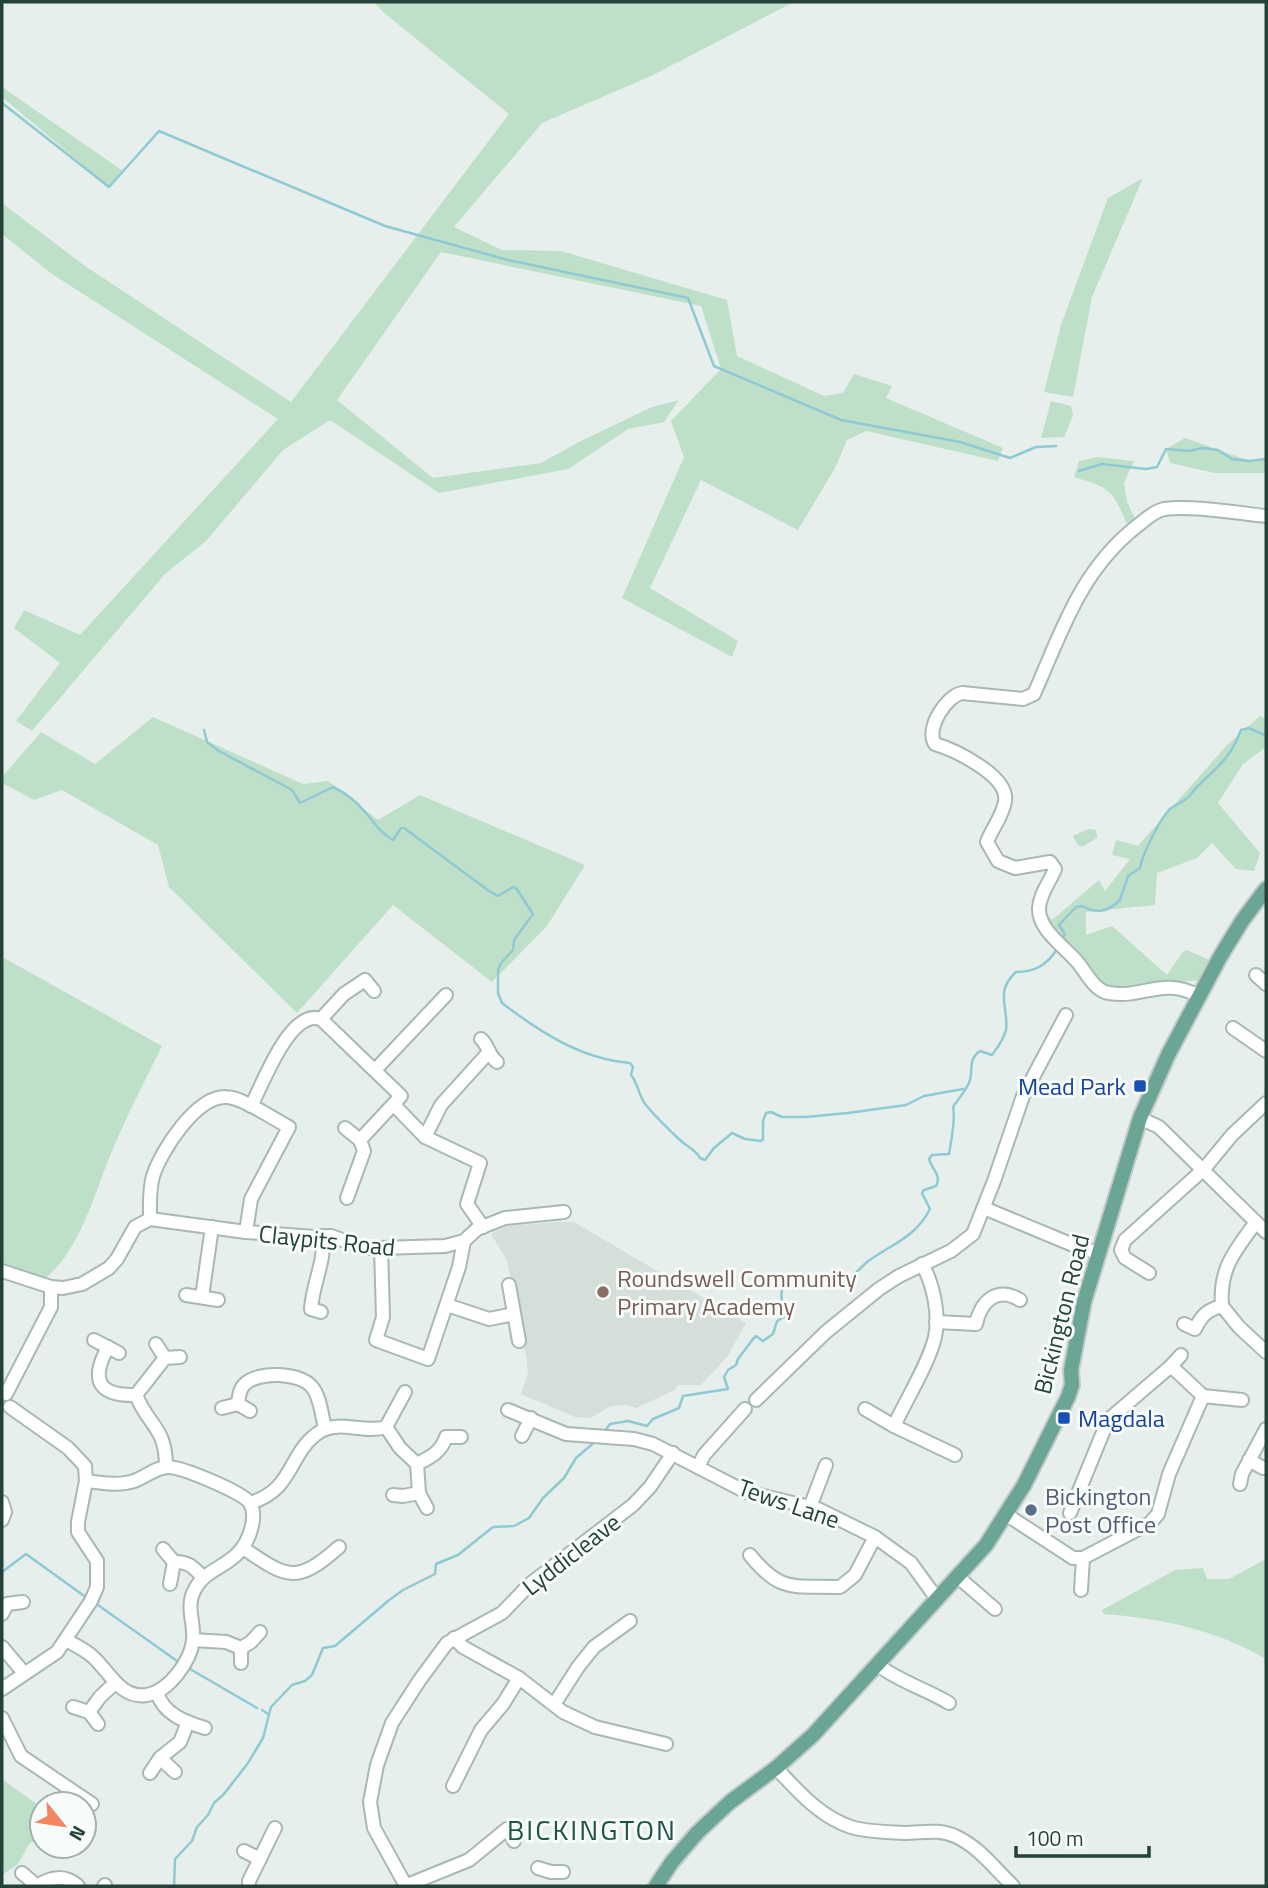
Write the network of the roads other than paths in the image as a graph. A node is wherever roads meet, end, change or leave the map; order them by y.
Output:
1 (1266, 516) edge
2 (1266, 889) edge
3 (1256, 975) dead end
4 (1266, 984) edge
5 (374, 991) dead end
6 (446, 995) dead end
7 (1199, 996) junction
8 (1067, 1012) dead end
9 (321, 1019) junction
10 (1233, 1028) dead end
11 (481, 1039) dead end
12 (1266, 1051) edge
13 (375, 1070) junction
14 (1266, 1103) edge
15 (394, 1105) junction
16 (251, 1106) junction
17 (1140, 1118) junction
18 (345, 1128) dead end
19 (425, 1137) junction
20 (360, 1140) junction
21 (1204, 1169) junction
22 (347, 1198) dead end
23 (984, 1208) junction
24 (564, 1212) dead end
25 (150, 1219) junction
26 (1256, 1222) junction
27 (212, 1227) junction
28 (483, 1227) junction
29 (246, 1232) junction
30 (1266, 1232) edge
31 (323, 1236) junction
32 (464, 1241) junction
33 (381, 1248) junction
34 (1098, 1253) junction
35 (922, 1264) junction
36 (2, 1270) edge
37 (1149, 1273) dead end
38 (509, 1285) dead end
39 (51, 1287) junction
40 (1016, 1293) dead end
41 (186, 1295) dead end
42 (202, 1297) junction
43 (218, 1300) dead end
44 (447, 1305) junction
45 (1223, 1306) junction
46 (321, 1312) dead end
47 (514, 1314) junction
48 (936, 1322) junction
49 (1190, 1330) dead end
50 (94, 1340) dead end
51 (519, 1342) dead end
52 (156, 1344) dead end
53 (1266, 1351) edge
54 (1181, 1355) dead end
55 (180, 1357) dead end
56 (165, 1358) junction
57 (1171, 1366) junction
58 (405, 1392) dead end
59 (136, 1395) junction
60 (1203, 1396) junction
61 (1242, 1399) dead end
62 (756, 1400) dead end
63 (5, 1401) edge
64 (238, 1404) junction
65 (222, 1408) dead end
66 (745, 1409) dead end
67 (865, 1409) dead end
68 (508, 1410) dead end
69 (250, 1411) dead end
70 (531, 1418) junction
71 (438, 1426) dead end
72 (894, 1426) junction
73 (386, 1427) junction
74 (325, 1429) junction
75 (1266, 1429) edge
76 (522, 1436) dead end
77 (446, 1437) junction
78 (461, 1437) dead end
79 (673, 1453) junction
80 (955, 1455) dead end
81 (1250, 1460) junction
82 (417, 1464) junction
83 (826, 1465) dead end
84 (166, 1467) junction
85 (698, 1467) junction
86 (1263, 1468) dead end
87 (86, 1481) junction
88 (1240, 1484) dead end
89 (419, 1493) junction
90 (393, 1495) dead end
91 (2, 1502) edge
92 (250, 1503) junction
93 (810, 1507) junction
94 (427, 1508) dead end
95 (1070, 1513) dead end
96 (1007, 1515) junction
97 (2, 1520) edge
98 (875, 1537) junction
99 (339, 1547) dead end
100 (243, 1548) junction
101 (163, 1549) dead end
102 (750, 1555) dead end
103 (1083, 1558) junction
104 (174, 1562) junction
105 (321, 1563) junction
106 (331, 1574) dead end
107 (203, 1577) junction
108 (958, 1577) junction
109 (170, 1584) dead end
110 (1081, 1590) dead end
111 (937, 1599) junction
112 (23, 1602) dead end
113 (4, 1606) edge
114 (995, 1609) dead end
115 (630, 1621) dead end
116 (260, 1632) dead end
117 (454, 1638) junction
118 (66, 1640) junction
119 (193, 1640) junction
120 (2, 1647) edge
121 (241, 1648) junction
122 (241, 1663) dead end
123 (877, 1665) junction
124 (23, 1673) junction
125 (519, 1678) junction
126 (115, 1683) junction
127 (2, 1689) edge
128 (157, 1692) junction
129 (555, 1703) junction
130 (949, 1703) dead end
131 (73, 1707) dead end
132 (89, 1712) junction
133 (2, 1718) edge
134 (188, 1723) junction
135 (98, 1724) dead end
136 (205, 1728) dead end
137 (666, 1744) dead end
138 (160, 1758) junction
139 (776, 1768) junction
140 (175, 1772) dead end
141 (150, 1773) dead end
142 (453, 1786) dead end
143 (68, 1790) edge
144 (275, 1828) dead end
145 (514, 1841) dead end
146 (244, 1851) dead end
147 (260, 1859) junction
148 (551, 1870) dead end
149 (22, 1873) dead end
150 (37, 1886) edge
151 (78, 1886) edge
152 (249, 1886) edge
153 (406, 1886) edge
154 (548, 1886) edge
155 (656, 1886) edge
156 (1013, 1886) edge

1 - 7 street
2 - 7 main road, Bickington Road
3 - 4 street
5 - 9 street
6 - 13 street
7 - 17 main road, Bickington Road
8 - 23 street
9 - 13 street
9 - 16 street
10 - 12 street
11 - 19 street
13 - 15 street
14 - 21 street
15 - 19 street
15 - 20 street
16 - 25 street
16 - 29 street
17 - 21 street
17 - 34 main road, Bickington Road
18 - 20 street
19 - 28 street
20 - 22 street
21 - 26 street
21 - 37 street
23 - 34 street
23 - 35 street
24 - 28 street, Claypits Road
25 - 27 street, Claypits Road
25 - 39 street
26 - 30 street
26 - 45 street
27 - 29 street, Claypits Road
27 - 42 street
28 - 32 street, Claypits Road
29 - 31 street, Claypits Road
31 - 33 street, Claypits Road
31 - 46 street
32 - 33 street, Claypits Road
32 - 44 street
33 - 44 street
34 - 96 main road, Bickington Road
35 - 48 street
35 - 62 street
36 - 39 street
38 - 47 street
39 - 63 street
40 - 48 street
41 - 42 street
42 - 43 street
44 - 47 street
45 - 49 street
45 - 53 street
47 - 51 street
48 - 72 street
50 - 59 street
52 - 56 street
54 - 57 street
55 - 56 street
56 - 59 street
57 - 60 street
57 - 95 street
58 - 73 street
59 - 84 street
60 - 61 street
60 - 103 street
63 - 87 street
64 - 65 street
64 - 69 street
64 - 74 street
66 - 85 street
67 - 72 street
68 - 70 street, Tews Lane
70 - 76 street
70 - 79 street, Tews Lane
71 - 77 street
72 - 80 street
73 - 74 street
73 - 82 street
74 - 92 street
75 - 81 street
77 - 78 street
77 - 82 street
79 - 85 street, Tews Lane
79 - 117 street, Lyddicleave
81 - 86 street
81 - 88 street
82 - 89 street
83 - 93 street
84 - 87 street
84 - 92 street
85 - 93 street, Tews Lane
87 - 118 street
89 - 90 street
89 - 94 street
91 - 97 street
92 - 100 street
93 - 98 street, Tews Lane
96 - 103 street
96 - 108 main road, Bickington Road
98 - 102 street
98 - 111 street, Tews Lane
99 - 105 street
100 - 105 street
100 - 107 street
101 - 104 street
103 - 110 street
104 - 107 street
104 - 109 street
105 - 106 street
107 - 119 street
108 - 111 main road, Bickington Road
108 - 114 street
111 - 123 main road, Bickington Road
112 - 113 street
115 - 129 street
116 - 121 street
117 - 125 street
117 - 153 street, Lyddicleave
118 - 124 street
118 - 126 street
119 - 121 street
119 - 128 street
120 - 124 street
121 - 122 street
123 - 130 street
123 - 139 main road, Bickington Road
124 - 127 street
125 - 129 street
125 - 142 street
126 - 128 street
126 - 132 street
128 - 134 street
129 - 137 street
131 - 132 street
132 - 135 street
133 - 143 street
134 - 136 street
134 - 138 street
138 - 140 street
138 - 141 street
139 - 155 main road, Bickington Road
139 - 156 street
144 - 147 street
145 - 153 street
146 - 147 street
147 - 152 street
148 - 154 street
149 - 150 street
150 - 151 street

